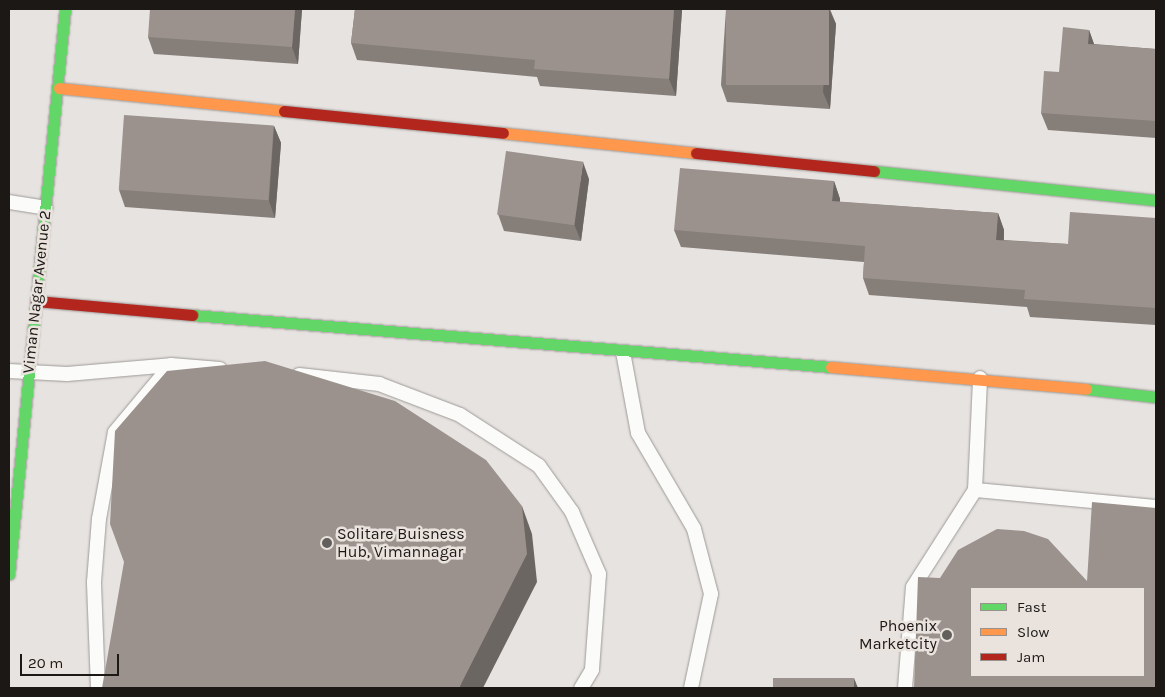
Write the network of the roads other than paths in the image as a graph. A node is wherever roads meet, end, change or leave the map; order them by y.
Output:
1 (65, 9) edge
2 (58, 88) junction
3 (1156, 200) edge
4 (9, 202) edge
5 (46, 208) junction
6 (36, 301) junction
7 (623, 352) junction
8 (171, 365) junction
9 (236, 370) edge
10 (9, 371) edge
11 (29, 372) junction
12 (283, 374) edge
13 (980, 378) junction
14 (1156, 397) edge
15 (975, 490) junction
16 (1156, 507) edge
17 (9, 574) edge
18 (98, 688) edge
19 (581, 688) edge
20 (691, 688) edge
21 (905, 688) edge

1 - 2 street, Viman Nagar Avenue 2
2 - 3 street
2 - 5 street, Viman Nagar Avenue 2
4 - 5 lane
5 - 6 street, Viman Nagar Avenue 2
6 - 7 street
6 - 11 street, Viman Nagar Avenue 2
7 - 13 street
7 - 20 lane
8 - 9 lane
8 - 11 lane
8 - 18 lane
10 - 11 lane
11 - 17 street, Viman Nagar Avenue 2
12 - 19 lane
13 - 14 street
13 - 15 lane
15 - 16 lane
15 - 21 lane

